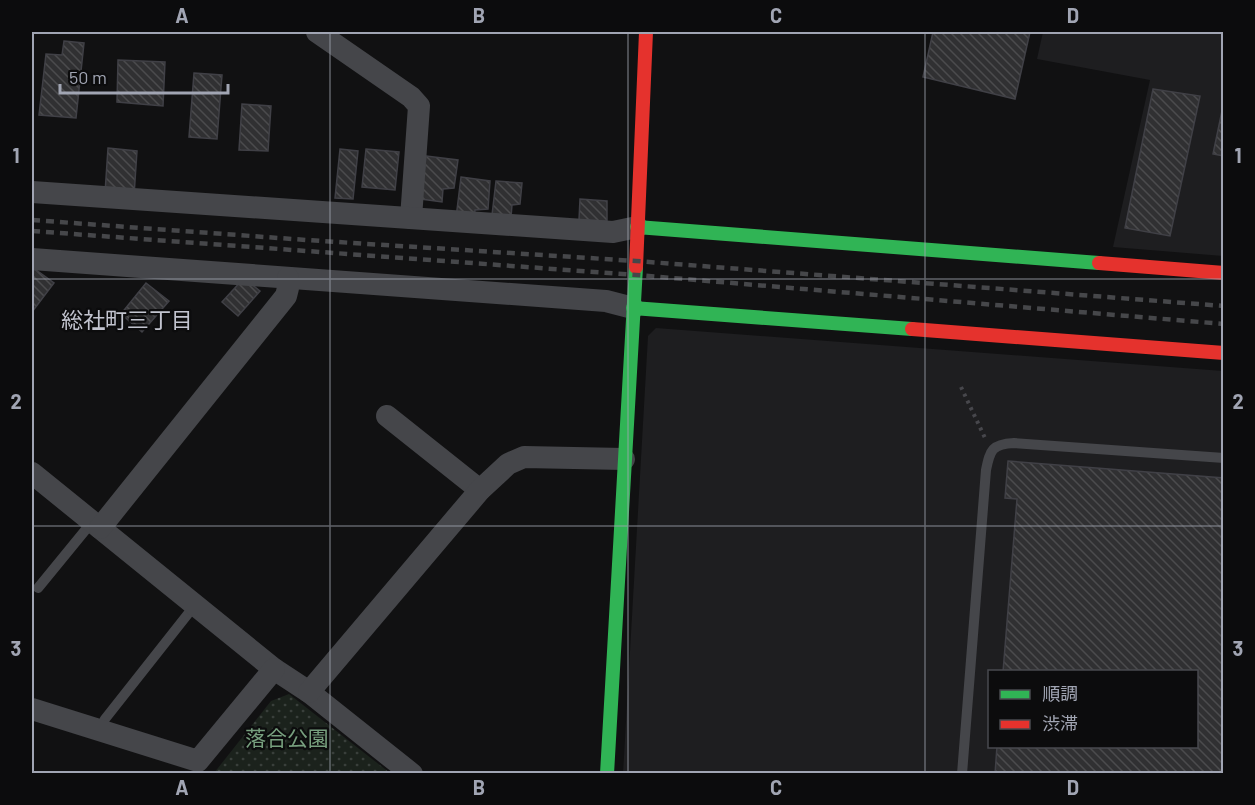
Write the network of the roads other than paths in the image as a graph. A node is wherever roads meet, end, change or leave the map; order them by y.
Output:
1 (317, 32) edge
2 (646, 32) edge
3 (32, 192) edge
4 (411, 218) junction
5 (637, 227) junction
6 (32, 259) edge
7 (1224, 273) edge
8 (288, 278) junction
9 (633, 308) junction
10 (1224, 353) edge
11 (387, 416) dead end
12 (1224, 458) edge
13 (624, 459) junction
14 (32, 473) edge
15 (480, 490) junction
16 (96, 525) junction
17 (38, 588) dead end
18 (195, 605) junction
19 (274, 669) junction
20 (309, 692) junction
21 (32, 709) edge
22 (99, 730) junction
23 (412, 774) edge
24 (607, 774) edge
25 (962, 774) edge

1 - 4 street
2 - 5 street
3 - 4 street
4 - 5 street
5 - 7 street
5 - 9 street
6 - 8 street
8 - 9 street
8 - 16 street
9 - 10 street
9 - 13 street
11 - 15 street
12 - 25 lane
13 - 15 street
13 - 24 street
14 - 16 street
15 - 20 street
16 - 17 lane
16 - 18 street
18 - 19 street
18 - 22 lane
19 - 20 street
19 - 22 street
20 - 23 street
21 - 22 street

